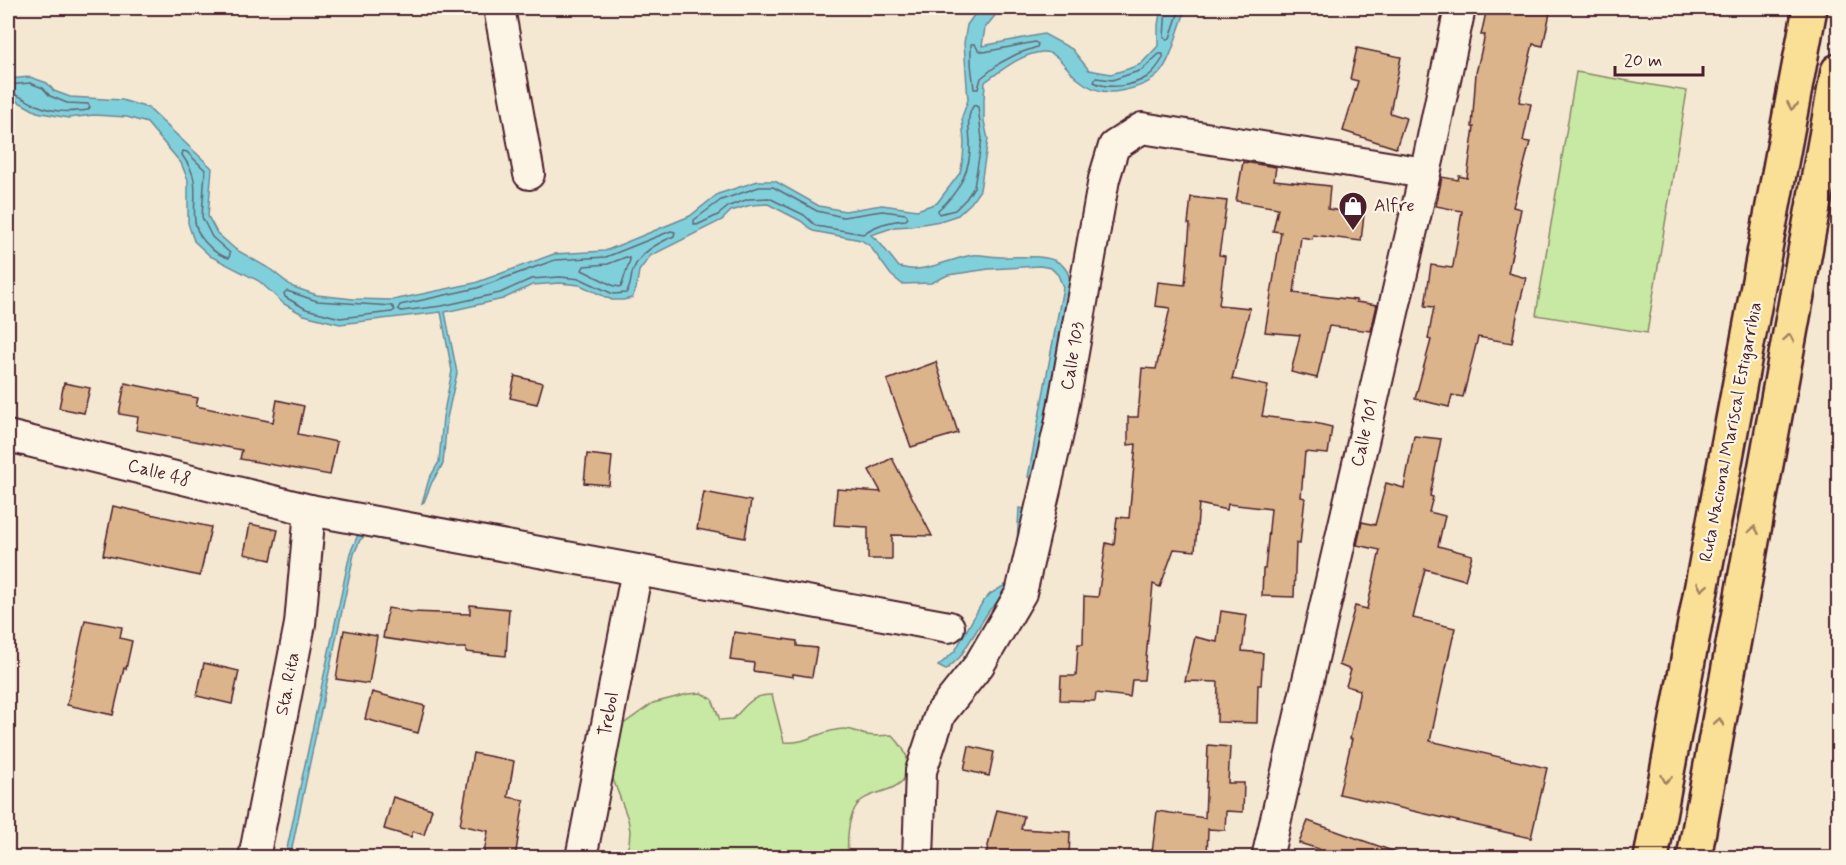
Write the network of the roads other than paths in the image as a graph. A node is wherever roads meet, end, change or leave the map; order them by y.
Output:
1 (499, 8) edge
2 (1460, 8) edge
3 (1810, 8) edge
4 (1839, 71) edge
5 (1425, 173) junction
6 (529, 174) dead end
7 (8, 436) edge
8 (310, 510) junction
9 (637, 570) junction
10 (949, 627) dead end
11 (254, 858) edge
12 (581, 858) edge
13 (918, 858) edge
14 (1267, 858) edge
15 (1651, 858) edge
16 (1694, 858) edge

1 - 6 street
2 - 5 street, Calle 101
3 -> 15 highway, Ruta Nacional Mariscal Estigarribia
16 -> 4 highway
5 - 13 street, Calle 103
5 - 14 street, Calle 101
7 - 8 street, Calle 48
8 - 9 street, Calle 48
8 - 11 street, Sta. Rita
9 - 10 street, Calle 48
9 - 12 street, Trebol

